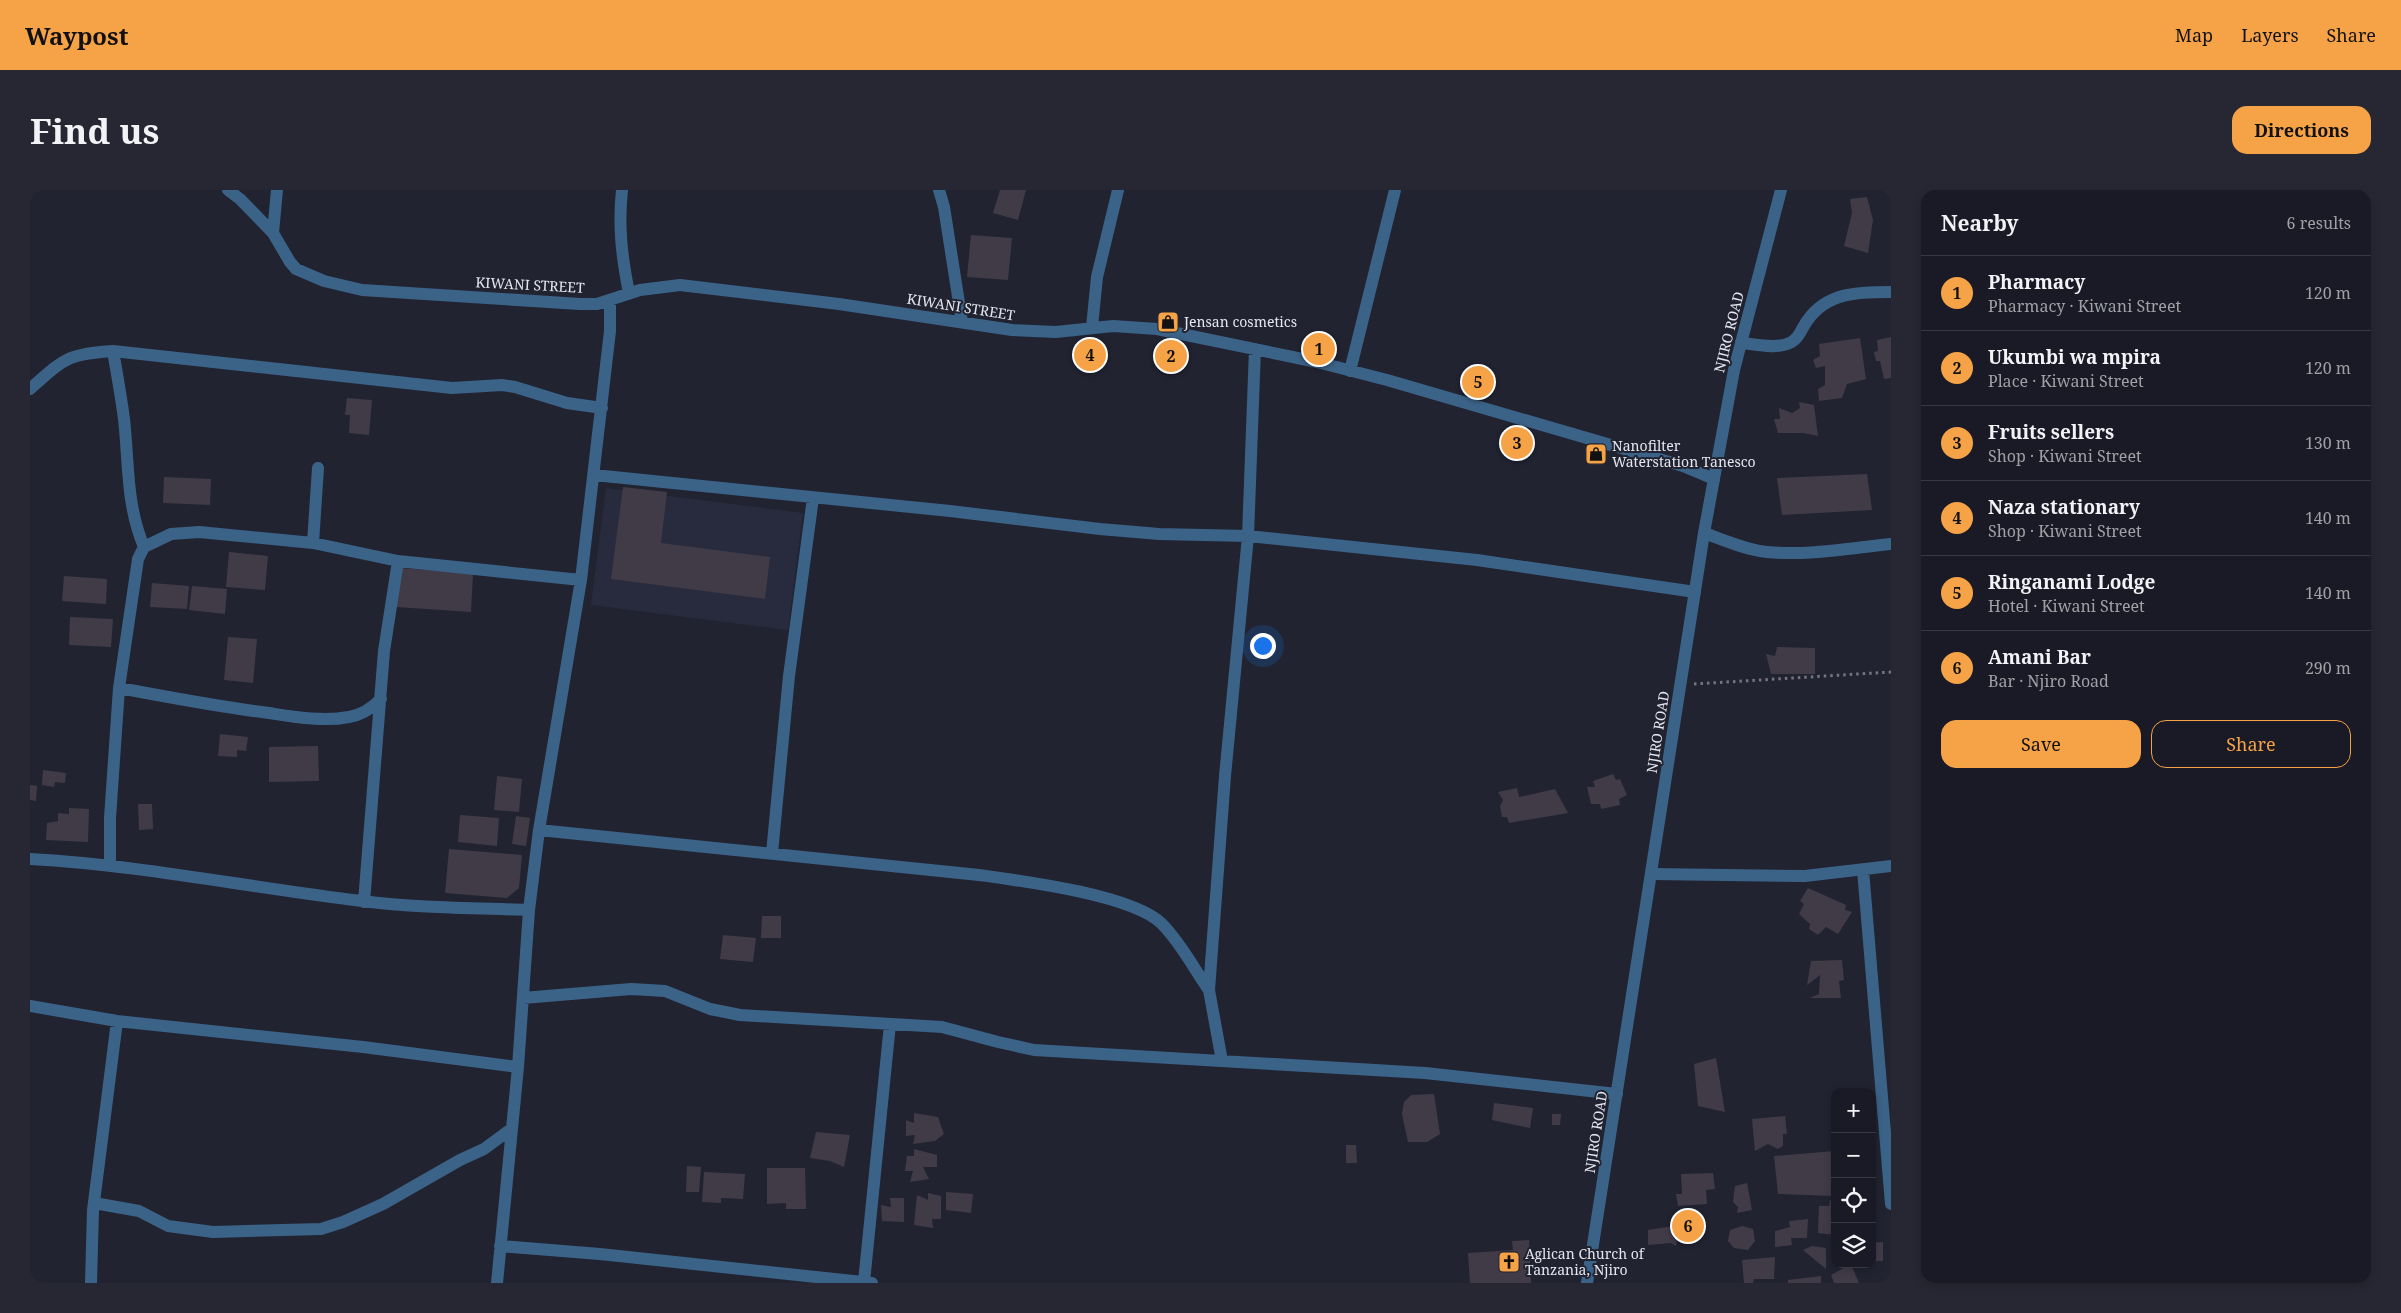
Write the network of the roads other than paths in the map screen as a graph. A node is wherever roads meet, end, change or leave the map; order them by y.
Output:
1 (228, 190) edge
2 (277, 190) edge
3 (622, 190) edge
4 (939, 190) edge
5 (1118, 190) edge
6 (1395, 190) edge
7 (1780, 190) edge
8 (273, 233) junction
9 (1891, 292) edge
10 (629, 293) junction
11 (610, 300) junction
12 (962, 322) junction
13 (1092, 327) junction
14 (1741, 343) junction
15 (1255, 349) junction
16 (113, 351) junction
17 (1350, 371) junction
18 (30, 389) edge
19 (602, 408) junction
20 (318, 468) dead end
21 (594, 475) junction
22 (1714, 479) junction
23 (814, 498) junction
24 (1704, 533) junction
25 (1248, 536) junction
26 (312, 543) junction
27 (1891, 544) edge
28 (144, 547) junction
29 (398, 561) junction
30 (581, 580) junction
31 (1694, 592) junction
32 (119, 688) junction
33 (381, 699) junction
34 (539, 830) junction
35 (772, 852) junction
36 (30, 859) edge
37 (110, 866) junction
38 (1891, 866) edge
39 (1863, 870) junction
40 (1652, 874) junction
41 (364, 902) junction
42 (529, 910) junction
43 (1209, 990) junction
44 (523, 998) junction
45 (30, 1006) edge
46 (117, 1021) junction
47 (890, 1024) junction
48 (1222, 1061) junction
49 (518, 1066) junction
50 (1617, 1094) junction
51 (511, 1129) junction
52 (94, 1204) junction
53 (1891, 1204) edge
54 (500, 1246) junction
55 (757, 1277) edge
56 (91, 1283) edge
57 (497, 1283) edge
58 (868, 1283) edge
59 (1588, 1283) edge

1 - 8 street, KIWANI STREET
2 - 8 street
3 - 10 street
4 - 12 street
5 - 13 street
6 - 17 street
7 - 14 street, NJIRO ROAD
8 - 11 street, KIWANI STREET
9 - 14 street
10 - 11 street, KIWANI STREET
10 - 12 street, KIWANI STREET
11 - 19 street
12 - 13 street, KIWANI STREET
13 - 15 street, KIWANI STREET
14 - 22 street, NJIRO ROAD
15 - 17 street, KIWANI STREET
15 - 25 street
16 - 18 street
16 - 19 street
16 - 28 street
17 - 22 street, KIWANI STREET
19 - 21 street
20 - 26 street
21 - 23 street
21 - 30 street
22 - 24 street, NJIRO ROAD
23 - 25 street
23 - 35 street
24 - 27 street
24 - 31 street, NJIRO ROAD
25 - 31 street
25 - 43 street
26 - 28 street
26 - 29 street
28 - 32 street
29 - 30 street
29 - 33 street
30 - 34 street
31 - 40 street, NJIRO ROAD
32 - 33 street
32 - 37 street
33 - 41 street
34 - 35 street
34 - 42 street
35 - 43 street
36 - 37 street
37 - 41 street
38 - 39 street
39 - 40 street
39 - 53 street
40 - 50 street, NJIRO ROAD
41 - 42 street
42 - 44 street
43 - 48 street
44 - 47 street
44 - 49 street
45 - 46 street
46 - 49 street
46 - 52 street
47 - 48 street
47 - 58 street
48 - 50 street
49 - 51 street
50 - 59 street, NJIRO ROAD
51 - 52 street
51 - 54 street
52 - 56 street
54 - 55 street
54 - 57 street
55 - 58 street

